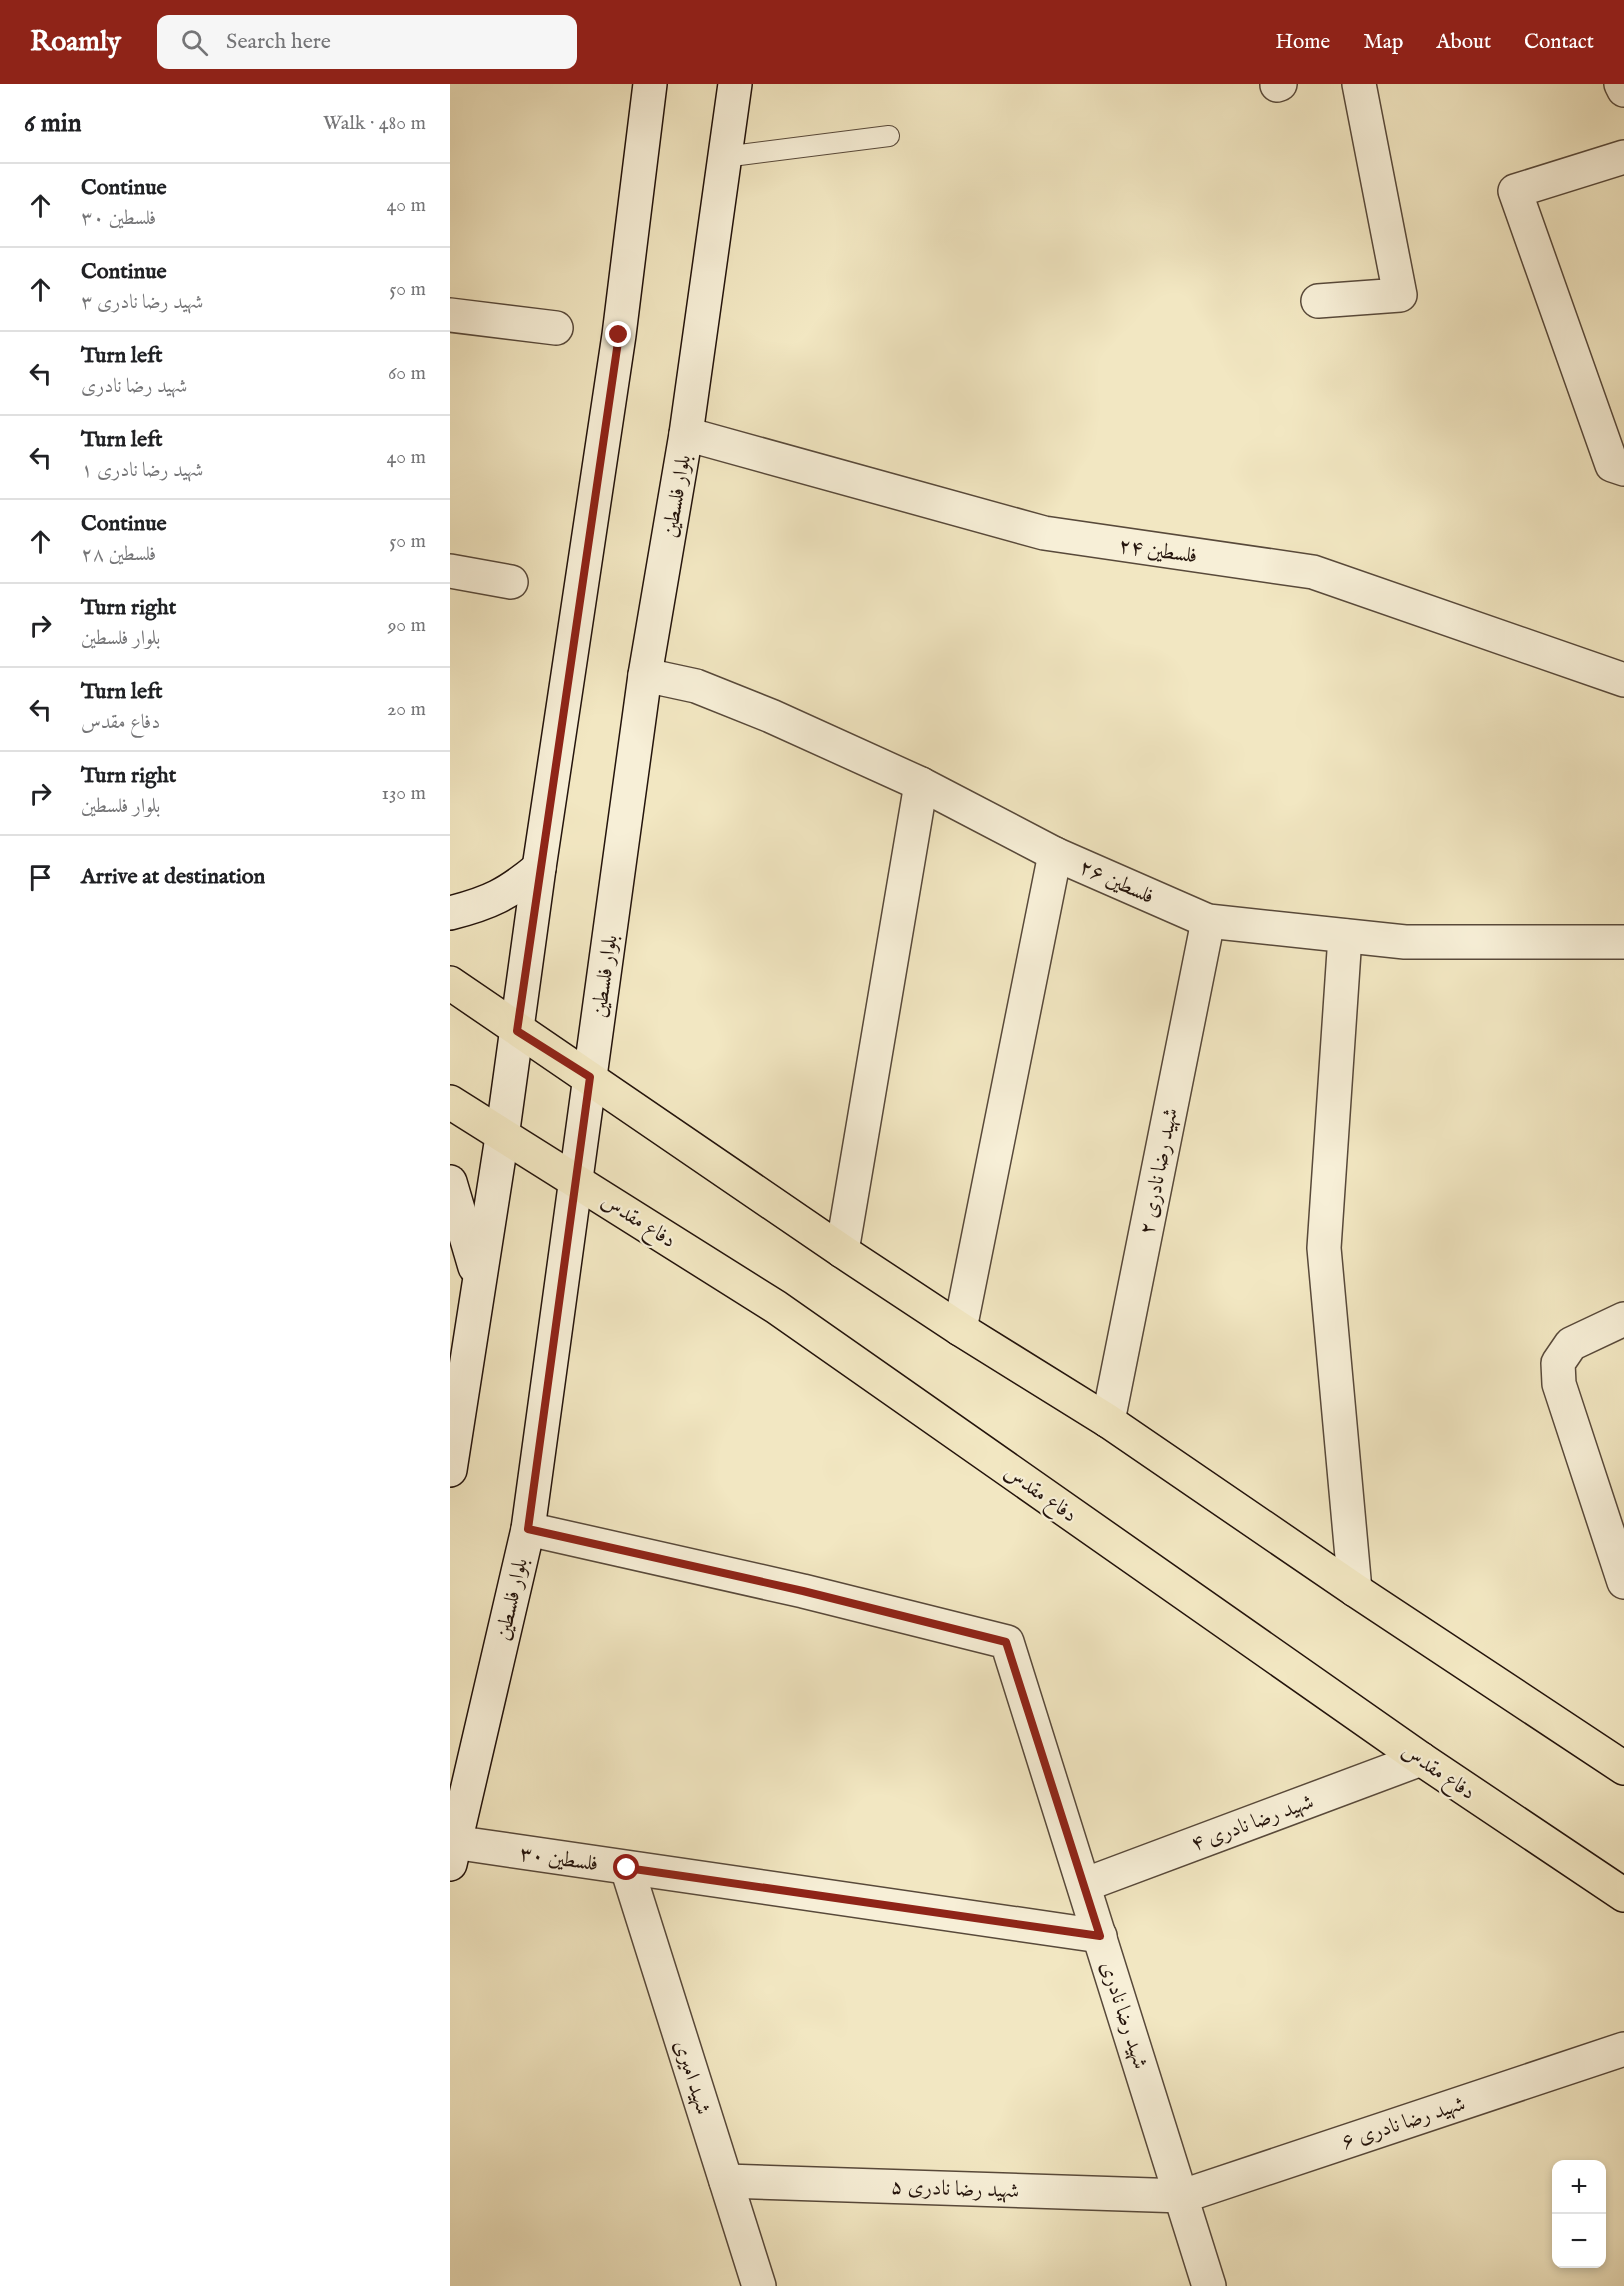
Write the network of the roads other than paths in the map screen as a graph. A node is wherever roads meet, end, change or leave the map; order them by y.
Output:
1 (650, 84) edge
2 (735, 84) edge
3 (1359, 84) edge
4 (1621, 84) edge
5 (1624, 90) edge
6 (889, 136) dead end
7 (724, 157) junction
8 (1624, 157) edge
9 (1318, 301) dead end
10 (450, 315) edge
11 (556, 328) dead end
12 (686, 434) junction
13 (1624, 469) edge
14 (450, 571) edge
15 (511, 582) dead end
16 (645, 675) junction
17 (1624, 680) edge
18 (921, 784) junction
19 (1055, 854) junction
20 (539, 868) junction
21 (450, 913) edge
22 (1208, 921) junction
23 (1345, 936) junction
24 (1624, 942) edge
25 (450, 983) edge
26 (517, 1031) junction
27 (590, 1077) junction
28 (450, 1102) edge
29 (502, 1137) junction
30 (574, 1179) junction
31 (450, 1182) edge
32 (843, 1251) junction
33 (478, 1280) junction
34 (1624, 1319) edge
35 (960, 1329) junction
36 (1108, 1421) junction
37 (450, 1470) edge
38 (528, 1529) junction
39 (1621, 1564) edge
40 (1355, 1590) junction
41 (1421, 1759) junction
42 (1624, 1768) edge
43 (452, 1853) edge
44 (627, 1868) junction
45 (1084, 1885) junction
46 (1624, 1895) edge
47 (1100, 1936) junction
48 (1624, 2049) edge
49 (726, 2181) junction
50 (1183, 2196) junction
51 (759, 2286) edge
52 (1209, 2286) edge

1 - 20 street
2 - 7 street, بلوار فلسطین
3 - 9 street
4 - 5 street
6 - 7 lane
7 - 12 street, بلوار فلسطین
8 - 13 street
10 - 11 street
12 - 16 street, بلوار فلسطین
12 - 17 street, فلسطین ۲۴
14 - 15 street
16 - 18 street, فلسطین ۲۶
16 - 27 street, بلوار فلسطین
18 - 19 street, فلسطین ۲۶
18 - 32 street
19 - 22 street, فلسطین ۲۶
19 - 35 street
20 - 21 street
20 - 26 street
22 - 23 street, فلسطین ۲۶
22 - 36 street, شهید رضا نادری ۲
23 - 24 street, فلسطین ۲۶
23 - 40 street
25 - 26 main road
26 - 27 main road
26 - 29 street
27 - 30 street, بلوار فلسطین
27 - 32 main road
28 - 29 main road, دفاع مقدس
29 - 30 main road, دفاع مقدس
29 - 33 street
30 - 38 street, بلوار فلسطین
30 - 41 main road, دفاع مقدس
31 - 33 street
32 - 35 main road
33 - 37 street
34 - 39 street
35 - 36 main road
36 - 40 main road
38 - 43 street, بلوار فلسطین
38 - 45 street, شهید رضا نادری
40 - 42 main road
41 - 45 street, شهید رضا نادری ۴
41 - 46 main road, دفاع مقدس
43 - 44 street, فلسطین ۳۰
44 - 47 street, فلسطین ۳۰
44 - 49 street, شهید امیری
45 - 47 street, شهید رضا نادری
47 - 50 street, شهید رضا نادری
48 - 50 street, شهید رضا نادری ۶
49 - 50 street, شهید رضا نادری ۵
49 - 51 street, شهید امیری
50 - 52 street, شهید رضا نادری

